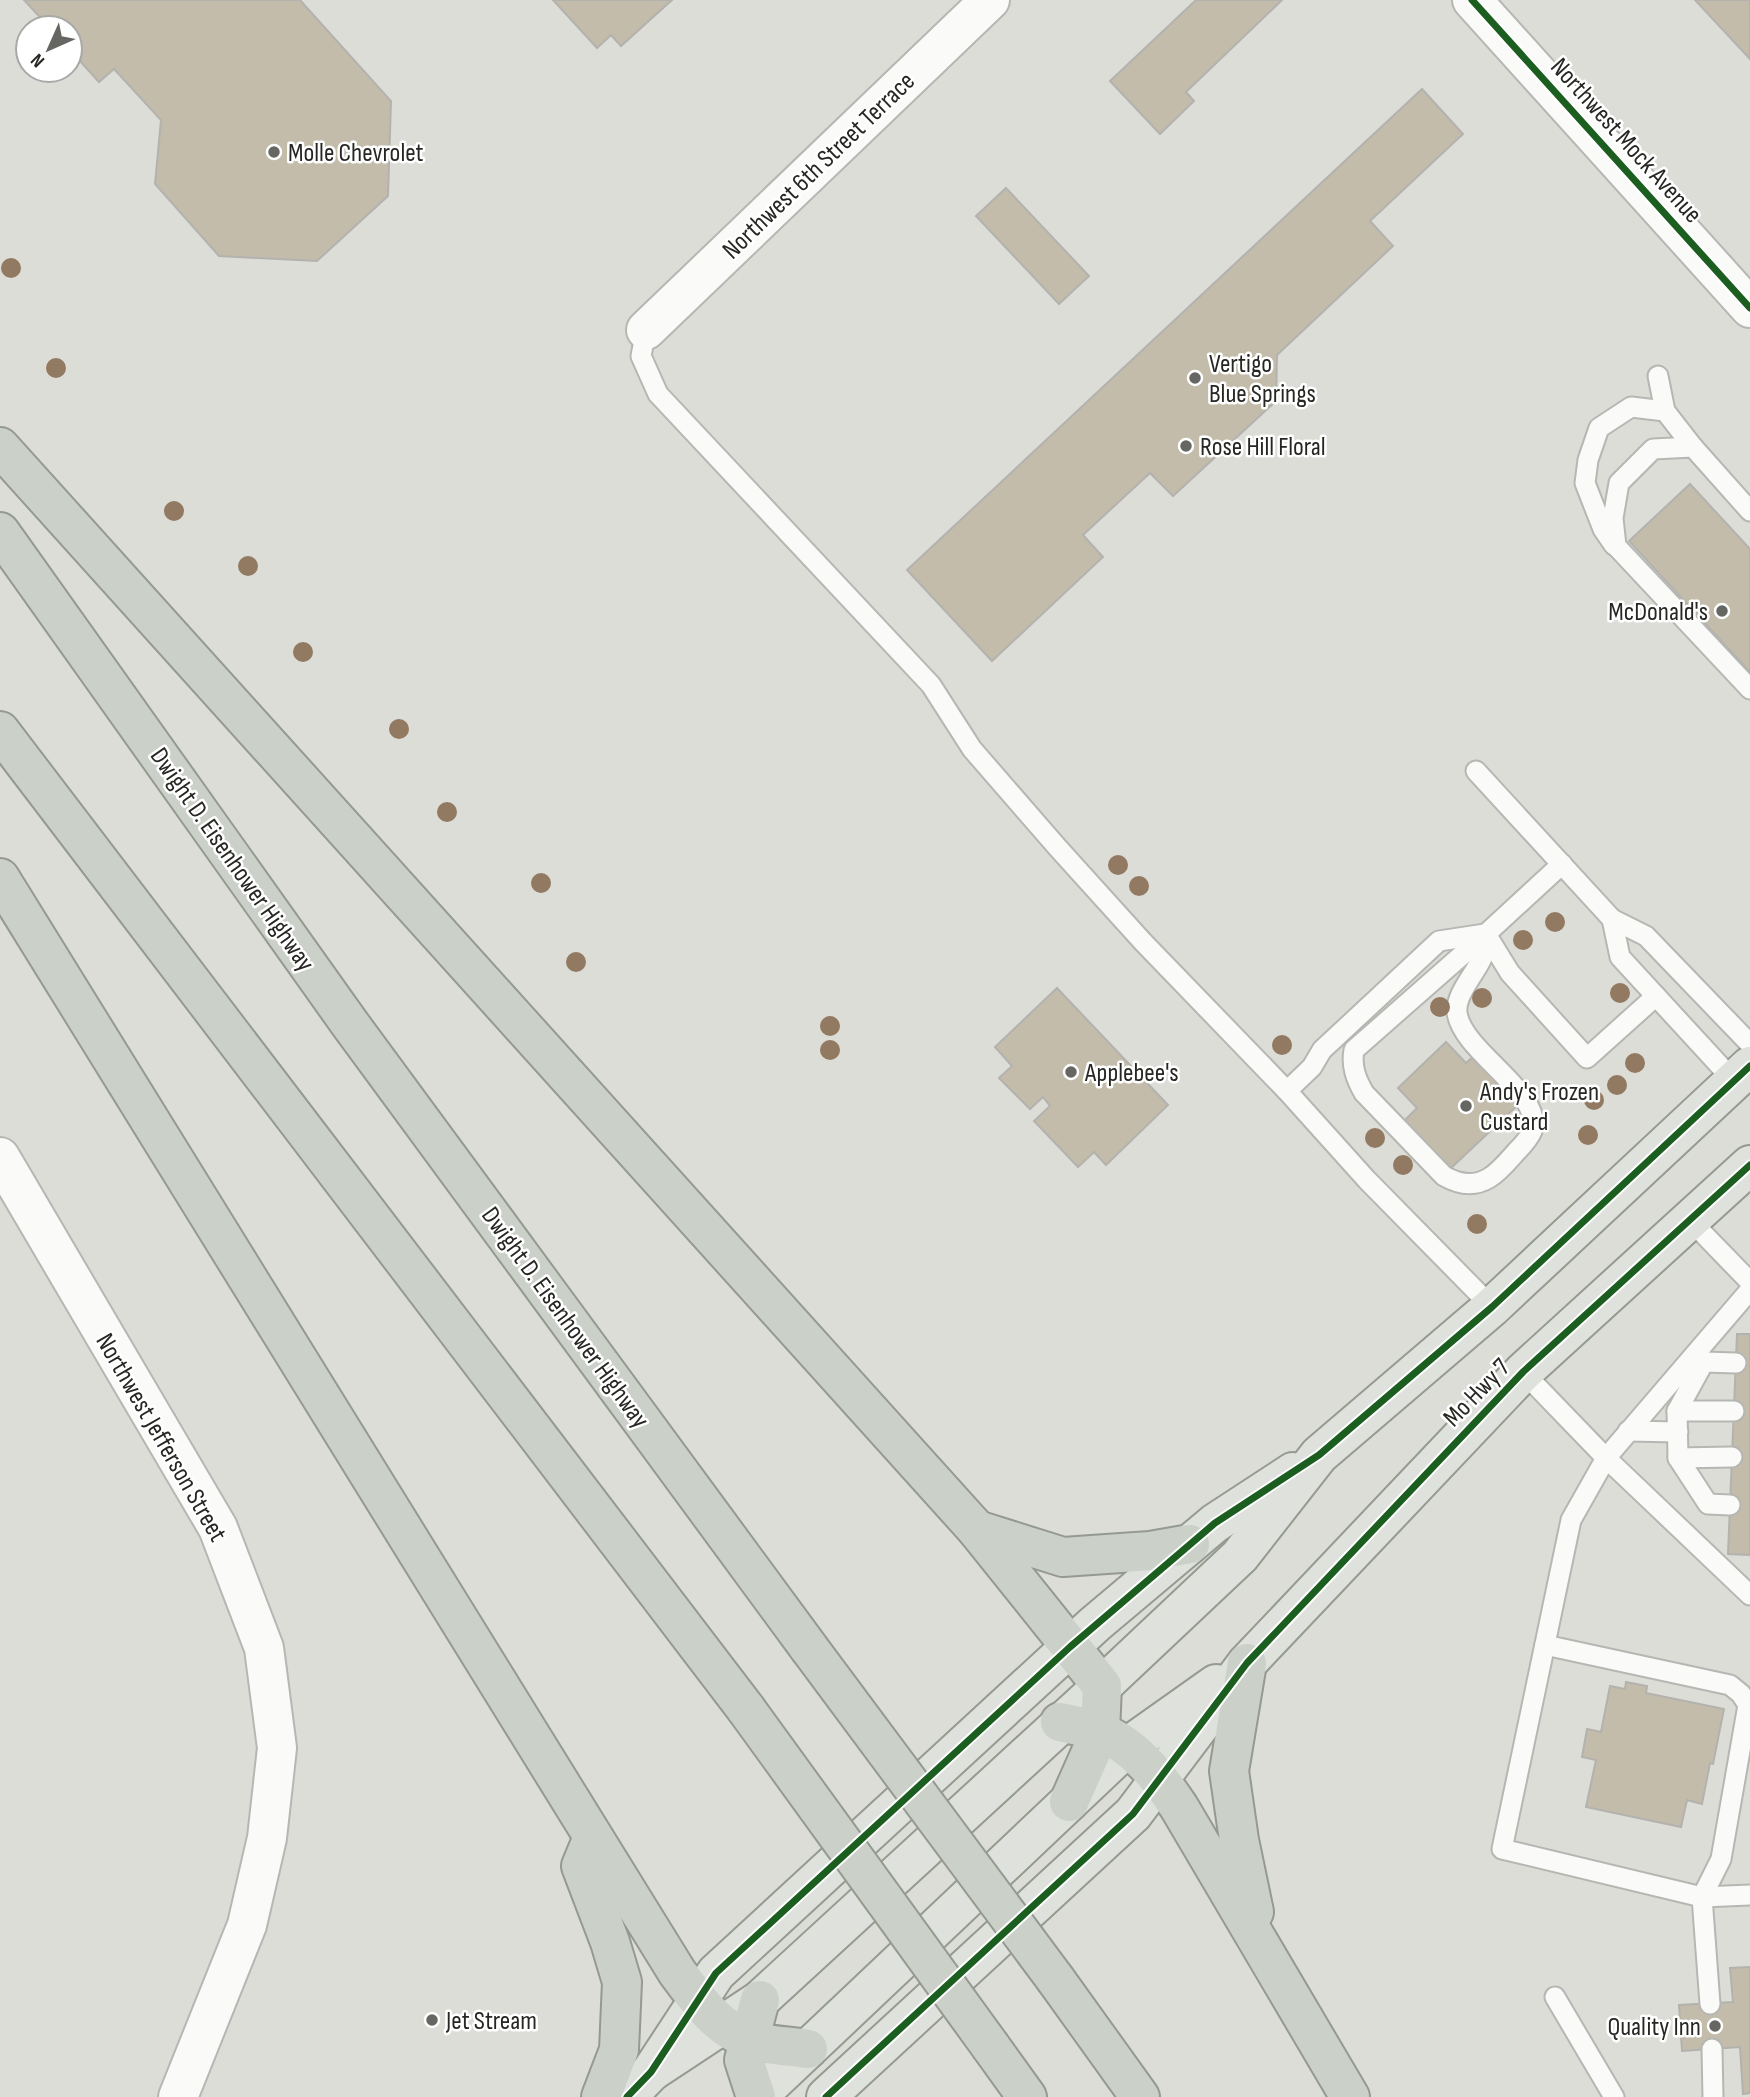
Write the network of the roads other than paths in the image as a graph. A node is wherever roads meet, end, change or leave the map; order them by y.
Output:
1 (990, 0) edge
2 (1472, 0) edge
3 (1750, 308) edge
4 (646, 331) joint
5 (1658, 376) dead end
6 (1665, 411) junction
7 (0, 447) edge
8 (1693, 447) junction
9 (1750, 511) edge
10 (0, 532) edge
11 (1616, 546) junction
12 (1750, 688) edge
13 (0, 731) edge
14 (1476, 771) dead end
15 (1562, 864) junction
16 (0, 878) edge
17 (1612, 919) junction
18 (1486, 934) junction
19 (1656, 996) junction
20 (1750, 1044) edge
21 (1742, 1073) edge
22 (1287, 1091) junction
23 (0, 1157) edge
24 (1750, 1165) edge
25 (1692, 1221) junction
26 (1750, 1282) edge
27 (1750, 1290) edge
28 (1493, 1307) junction
29 (1736, 1363) dead end
30 (1523, 1372) junction
31 (1734, 1411) dead end
32 (1677, 1412) junction
33 (1628, 1431) junction
34 (1678, 1432) junction
35 (1319, 1455) junction
36 (1732, 1457) dead end
37 (1605, 1458) junction
38 (1678, 1458) junction
39 (1730, 1505) dead end
40 (977, 1530) junction
41 (1190, 1544) junction
42 (1750, 1595) edge
43 (1545, 1645) junction
44 (1070, 1647) junction
45 (1247, 1663) junction
46 (1102, 1686) junction
47 (1060, 1723) junction
48 (1114, 1740) junction
49 (1159, 1778) junction
50 (593, 1837) junction
51 (1750, 1895) edge
52 (1702, 1897) junction
53 (1260, 1945) junction
54 (1555, 1997) dead end
55 (760, 2000) joint
56 (1710, 2004) dead end
57 (723, 2022) junction
58 (808, 2049) junction
59 (1712, 2049) dead end
60 (639, 2085) edge
61 (178, 2097) edge
62 (601, 2097) edge
63 (757, 2097) edge
64 (826, 2097) edge
65 (1027, 2097) edge
66 (1140, 2097) edge
67 (1350, 2097) edge
68 (1614, 2097) edge
69 (1713, 2097) edge

1 - 4 street, Northwest 6th Street Terrace
2 - 3 street, Northwest Mock Avenue
4 - 22 lane
5 - 6 lane
6 - 8 lane
6 - 11 lane
7 - 40 highway
8 - 9 lane
8 - 11 lane
10 - 66 highway, Dwight D. Eisenhower Highway, bridge
11 - 12 lane
13 - 65 highway, bridge
14 - 15 lane
15 - 17 lane
15 - 18 lane
16 - 50 highway
17 - 19 lane
17 - 20 lane
18 - 18 lane
18 - 19 lane
18 - 22 lane
19 - 21 lane
21 - 28 main road, Mo Hwy 7
22 - 28 lane
23 - 61 street, Northwest Jefferson Street
24 - 25 main road, Mo Hwy 7
25 - 26 lane
25 - 30 main road, Mo Hwy 7
27 - 33 lane
28 - 35 main road, Mo Hwy 7
29 - 32 lane
30 - 37 lane
30 - 45 main road, Mo Hwy 7
31 - 32 lane
32 - 34 lane
33 - 34 lane
33 - 37 lane
34 - 38 lane
35 - 41 main road
35 - 46 main road, Mo Hwy 7
36 - 38 lane
37 - 42 lane
37 - 43 lane
38 - 39 lane
40 - 41 highway
40 - 44 highway
41 - 44 main road
43 - 52 lane
43 - 52 lane
44 - 46 highway
44 - 57 main road
45 - 48 main road
45 - 49 main road
45 - 53 highway
46 - 47 main road, Mo Hwy 7
46 - 48 highway
47 - 48 highway
47 - 55 main road, Mo Hwy 7
48 - 49 highway
48 - 58 main road
49 - 53 highway
49 - 64 main road
50 - 57 highway
50 - 62 highway
51 - 52 lane
52 - 56 lane
53 - 67 highway
54 - 68 lane
55 - 57 highway
57 - 58 highway
57 - 60 main road
57 - 63 highway
58 - 63 main road
59 - 69 lane

